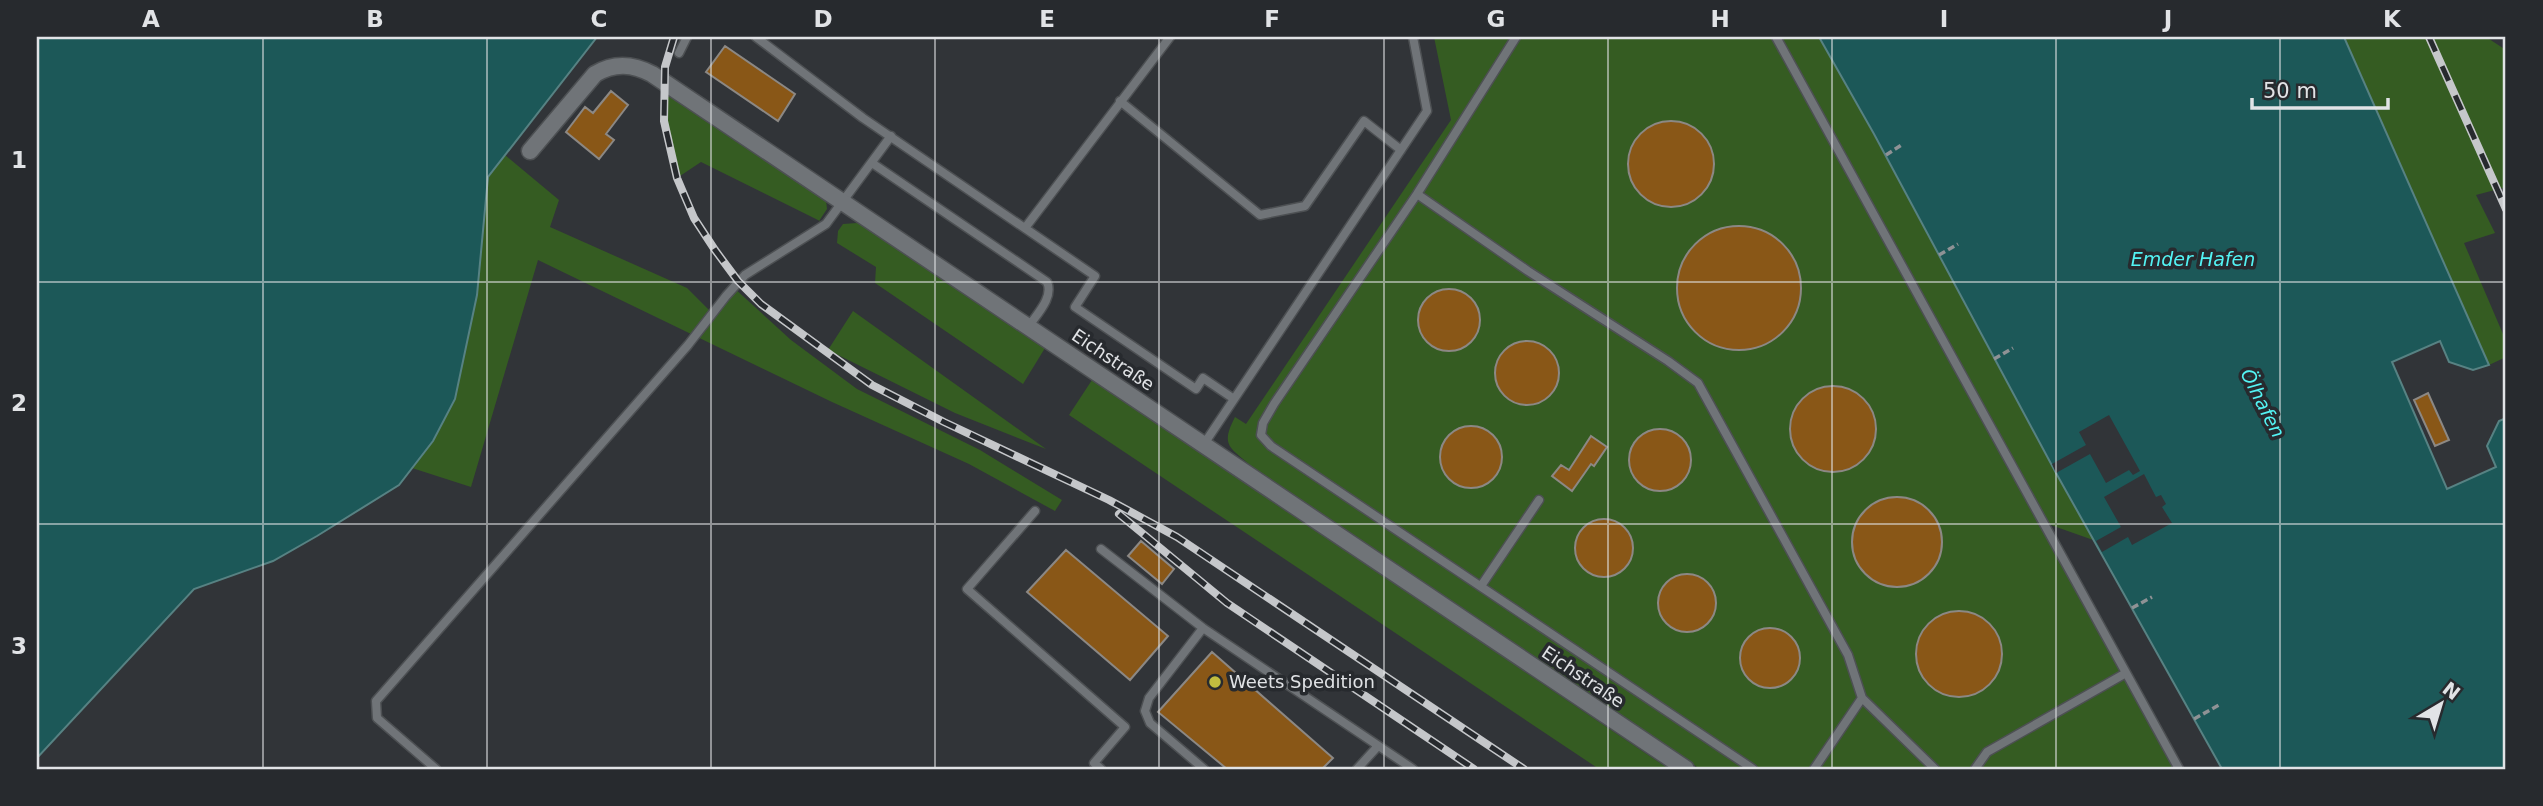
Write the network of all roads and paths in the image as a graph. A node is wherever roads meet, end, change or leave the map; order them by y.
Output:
1 (687, 37) edge
2 (756, 37) edge
3 (1170, 37) edge
4 (1413, 37) edge
5 (1516, 37) edge
6 (1776, 37) edge
7 (679, 53) dead end
8 (1120, 101) junction
9 (891, 136) junction
10 (1903, 144) dead end
11 (1401, 150) junction
12 (530, 151) dead end
13 (1886, 155) dead end
14 (872, 163) junction
15 (1417, 194) junction
16 (843, 202) junction
17 (1025, 228) junction
18 (1958, 244) dead end
19 (1939, 255) dead end
20 (1029, 327) junction
21 (2013, 348) dead end
22 (1994, 359) dead end
23 (1234, 399) junction
24 (1204, 444) junction
25 (1539, 500) dead end
26 (1035, 511) dead end
27 (1101, 549) dead end
28 (1480, 586) junction
29 (2152, 597) dead end
30 (2132, 608) dead end
31 (1203, 628) junction
32 (2126, 673) junction
33 (1862, 698) junction
34 (2218, 705) dead end
35 (2194, 719) dead end
36 (1378, 746) junction
37 (436, 769) edge
38 (1101, 769) edge
39 (1204, 769) edge
40 (1357, 769) edge
41 (1413, 769) edge
42 (1686, 769) edge
43 (1753, 769) edge
44 (1814, 769) edge
45 (1935, 769) edge
46 (1975, 769) edge
47 (2179, 769) edge

1 - 7 lane
2 - 9 lane
3 - 8 lane
4 - 11 lane
5 - 15 lane
6 - 32 lane
8 - 11 lane
8 - 17 lane
9 - 14 lane
9 - 17 lane
10 - 13 path
11 - 23 lane
12 - 16 street, Eichstraße
14 - 16 lane
14 - 20 lane
15 - 28 lane
15 - 33 lane
16 - 20 street, Eichstraße
16 - 37 lane
17 - 23 lane
18 - 19 path
20 - 24 street, Eichstraße
21 - 22 path
23 - 24 lane
24 - 42 street, Eichstraße
25 - 28 lane
26 - 38 lane
27 - 31 lane
28 - 43 lane
29 - 30 path
31 - 36 lane
31 - 39 lane
32 - 46 lane
32 - 47 lane
33 - 44 lane
33 - 45 lane
34 - 35 path
36 - 40 lane
36 - 41 lane

